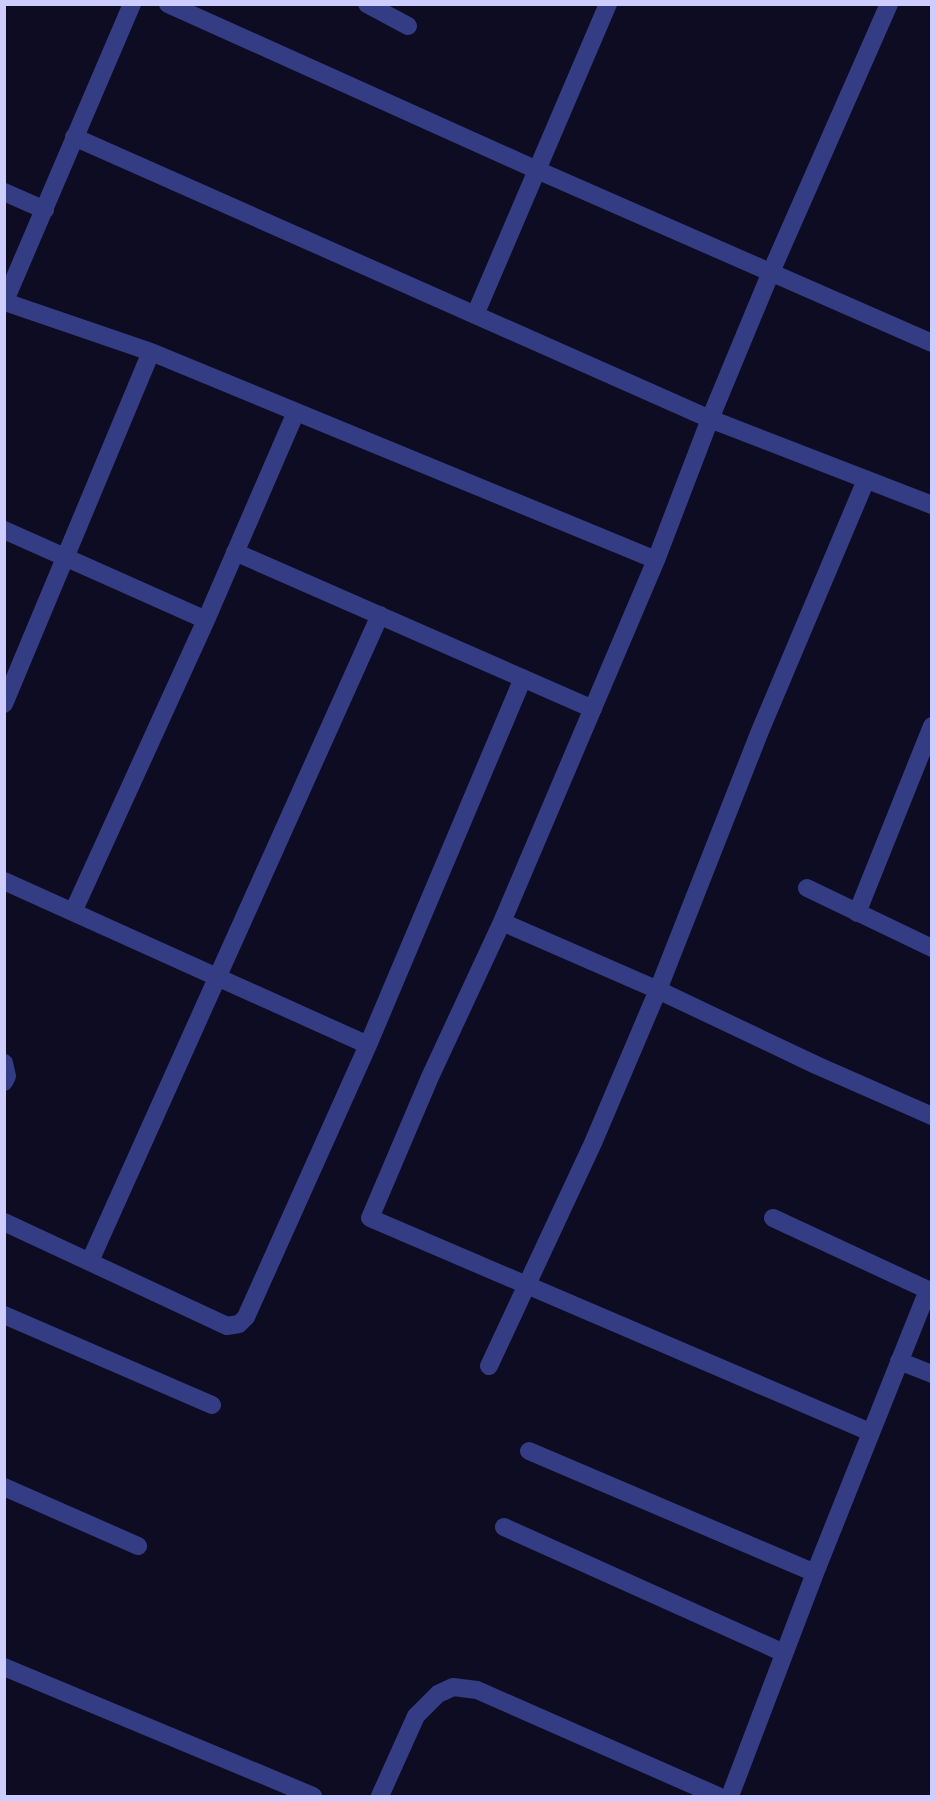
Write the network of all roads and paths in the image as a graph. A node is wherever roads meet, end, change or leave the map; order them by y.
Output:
1 (132, 4) edge
2 (168, 4) edge
3 (367, 4) edge
4 (608, 4) edge
5 (889, 4) edge
6 (408, 26) dead end
7 (74, 137) junction
8 (537, 170) junction
9 (4, 192) edge
10 (45, 210) junction
11 (771, 272) junction
12 (5, 303) edge
13 (475, 315) junction
14 (932, 343) edge
15 (151, 352) junction
16 (296, 412) junction
17 (710, 419) junction
18 (866, 480) junction
19 (932, 505) edge
20 (4, 530) edge
21 (235, 552) junction
22 (66, 557) junction
23 (656, 560) junction
24 (380, 615) junction
25 (206, 620) junction
26 (523, 678) junction
27 (4, 704) edge
28 (593, 708) junction
29 (932, 726) edge
30 (928, 749) edge
31 (4, 881) edge
32 (807, 888) dead end
33 (73, 912) junction
34 (857, 913) junction
35 (502, 922) junction
36 (932, 948) edge
37 (218, 977) junction
38 (658, 990) junction
39 (368, 1045) junction
40 (4, 1064) edge
41 (4, 1082) edge
42 (932, 1116) edge
43 (773, 1218) dead end
44 (4, 1222) edge
45 (90, 1261) junction
46 (526, 1285) junction
47 (930, 1287) edge
48 (4, 1315) edge
49 (899, 1362) junction
50 (489, 1366) dead end
51 (932, 1374) edge
52 (212, 1405) dead end
53 (870, 1432) junction
54 (529, 1450) dead end
55 (4, 1487) edge
56 (504, 1527) dead end
57 (138, 1546) dead end
58 (815, 1573) junction
59 (784, 1653) junction
60 (4, 1667) edge
61 (313, 1797) edge
62 (380, 1797) edge
63 (718, 1797) edge
64 (730, 1797) edge

1 - 7 street
2 - 8 street
3 - 6 street
4 - 8 street
5 - 11 street
7 - 10 street
7 - 13 street
8 - 11 street
8 - 13 street
9 - 10 street
10 - 12 street
11 - 14 street
11 - 17 street
12 - 15 street
13 - 17 street
15 - 16 street
15 - 22 street
16 - 21 street
16 - 23 street
17 - 18 street
17 - 23 street
18 - 19 street
18 - 38 street
20 - 22 street
21 - 24 street
21 - 25 street
22 - 25 street
22 - 27 street
23 - 28 street
24 - 26 street
24 - 37 street
25 - 33 street
26 - 28 street
26 - 39 street
28 - 35 street
29 - 30 street
30 - 34 street
31 - 33 street
32 - 34 street
33 - 37 street
34 - 36 street
35 - 38 street
35 - 46 street
37 - 39 street
37 - 45 street
38 - 42 street
38 - 46 street
39 - 45 street
40 - 41 street
43 - 47 street
44 - 45 street
46 - 50 street
46 - 53 street
47 - 49 street
48 - 52 street
49 - 51 street
49 - 53 street
53 - 58 street
54 - 58 street
55 - 57 street
56 - 59 street
58 - 59 street
59 - 64 street
60 - 61 street
62 - 63 street

